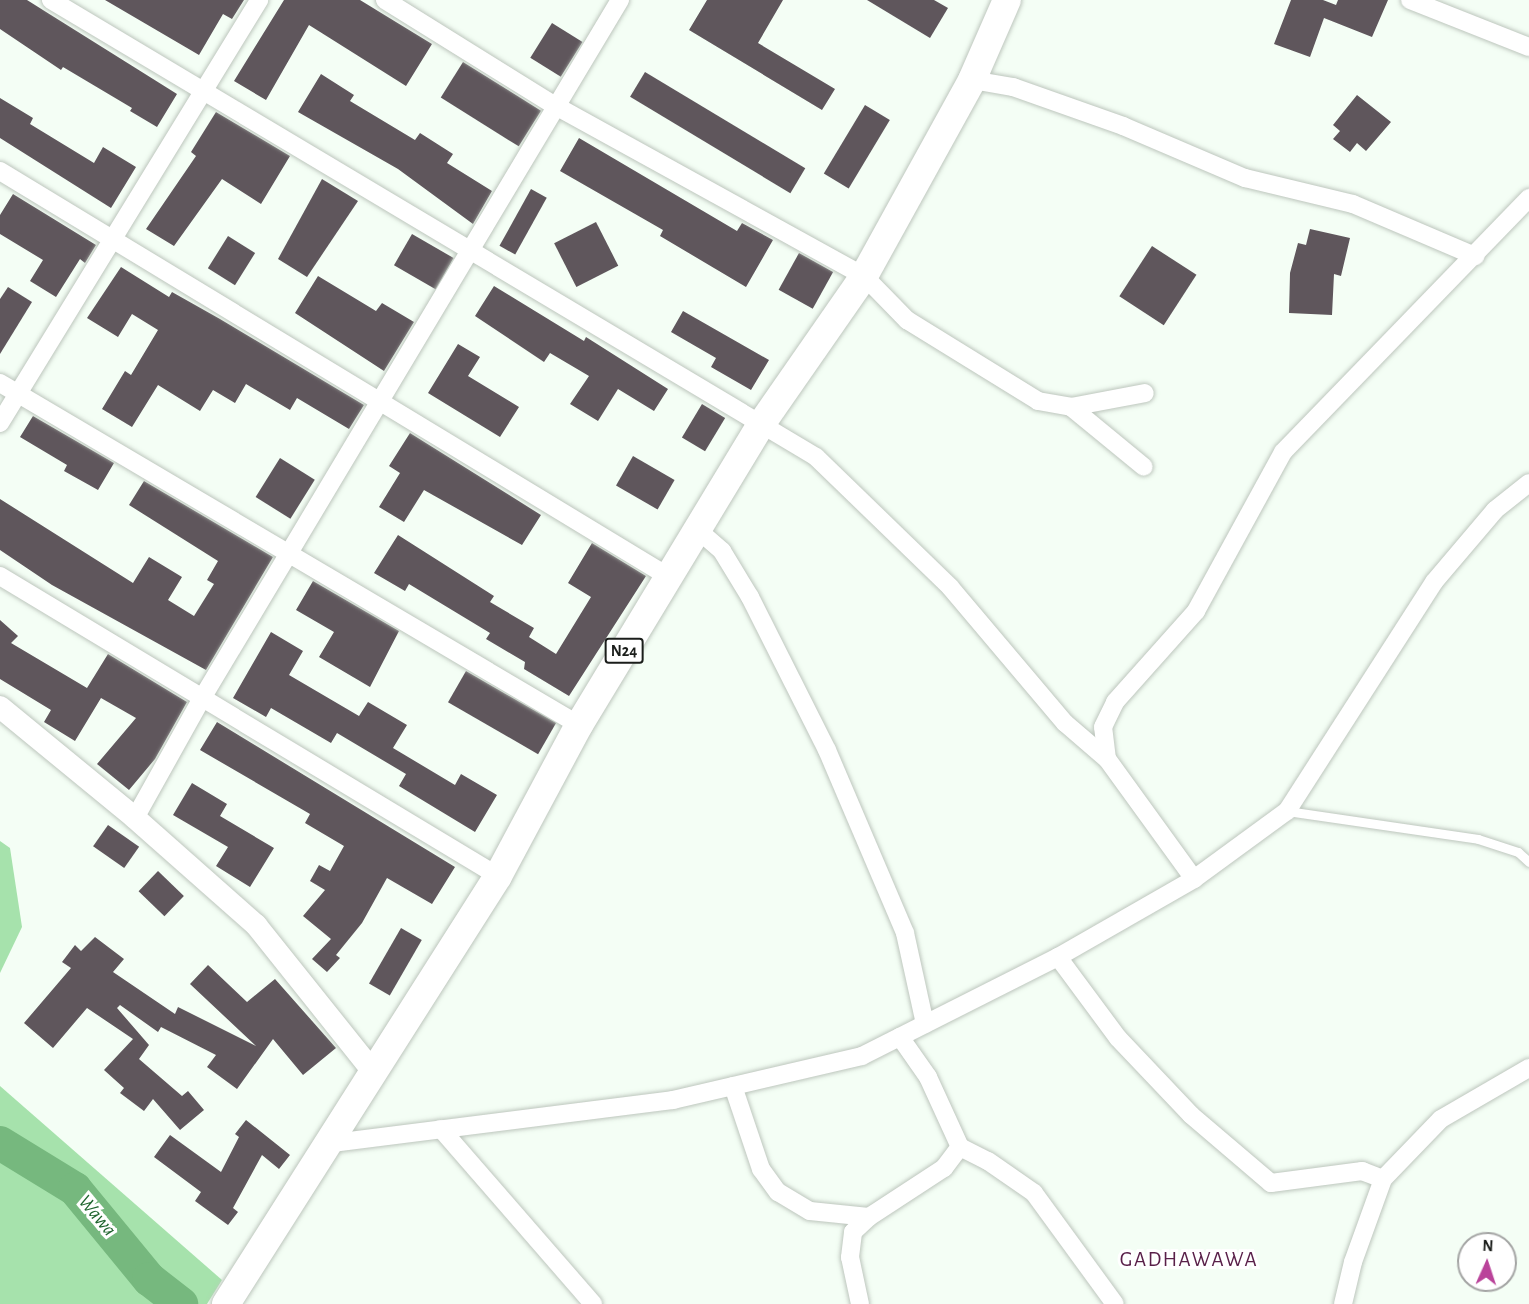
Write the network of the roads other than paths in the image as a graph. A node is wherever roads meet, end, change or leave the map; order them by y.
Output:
1 (51, 0) edge
2 (259, 0) edge
3 (385, 0) edge
4 (620, 0) edge
5 (1410, 0) edge
6 (1003, 2) edge
7 (1529, 47) edge
8 (972, 80) junction
9 (203, 90) junction
10 (554, 105) junction
11 (0, 171) edge
12 (1529, 198) edge
13 (112, 239) junction
14 (469, 249) junction
15 (1475, 256) junction
16 (864, 276) junction
17 (0, 383) edge
18 (1145, 393) dead end
19 (18, 394) junction
20 (379, 400) junction
21 (1071, 407) junction
22 (0, 423) edge
23 (762, 423) junction
24 (1144, 467) dead end
25 (1529, 483) edge
26 (698, 530) junction
27 (288, 553) junction
28 (0, 576) edge
29 (669, 577) junction
30 (201, 700) junction
31 (0, 707) edge
32 (579, 725) junction
33 (1107, 759) junction
34 (1287, 811) junction
35 (135, 818) junction
36 (1529, 862) edge
37 (498, 876) junction
38 (1194, 879) junction
39 (1058, 957) junction
40 (925, 1024) junction
41 (900, 1037) junction
42 (1529, 1068) edge
43 (374, 1073) junction
44 (733, 1086) junction
45 (441, 1130) junction
46 (326, 1144) junction
47 (960, 1147) junction
48 (1383, 1179) junction
49 (869, 1217) junction
50 (228, 1300) edge
51 (594, 1304) edge
52 (860, 1304) edge
53 (1115, 1304) edge
54 (1342, 1304) edge

1 - 9 street
2 - 9 street
3 - 10 street
4 - 10 street
5 - 7 street
6 - 8 main road, N24
8 - 15 street
8 - 16 main road, N24
9 - 13 street
9 - 14 street
10 - 14 street
10 - 16 street
11 - 13 street
12 - 15 street
13 - 19 street
13 - 20 street
14 - 20 street
14 - 23 street
15 - 33 street
16 - 21 street
16 - 23 main road, N24
17 - 19 street
18 - 21 street
19 - 22 street
19 - 27 street
20 - 27 street
20 - 29 street
21 - 24 street
23 - 26 main road, N24
23 - 33 street
25 - 34 street
26 - 29 main road, N24
26 - 40 street
27 - 30 street
27 - 32 street
28 - 30 street
29 - 32 main road, N24
30 - 35 street
30 - 37 street
31 - 35 street
32 - 37 main road, N24
33 - 38 street
34 - 36 lane
34 - 38 street
35 - 43 street
37 - 43 main road, N24
38 - 39 street
39 - 40 street
39 - 48 street
40 - 41 street
41 - 44 street
41 - 47 street
42 - 48 street
43 - 46 main road, N24
44 - 45 street
44 - 49 street
45 - 46 street
45 - 51 street
46 - 50 main road, N24
47 - 49 street
47 - 53 street
48 - 54 street
49 - 52 street

